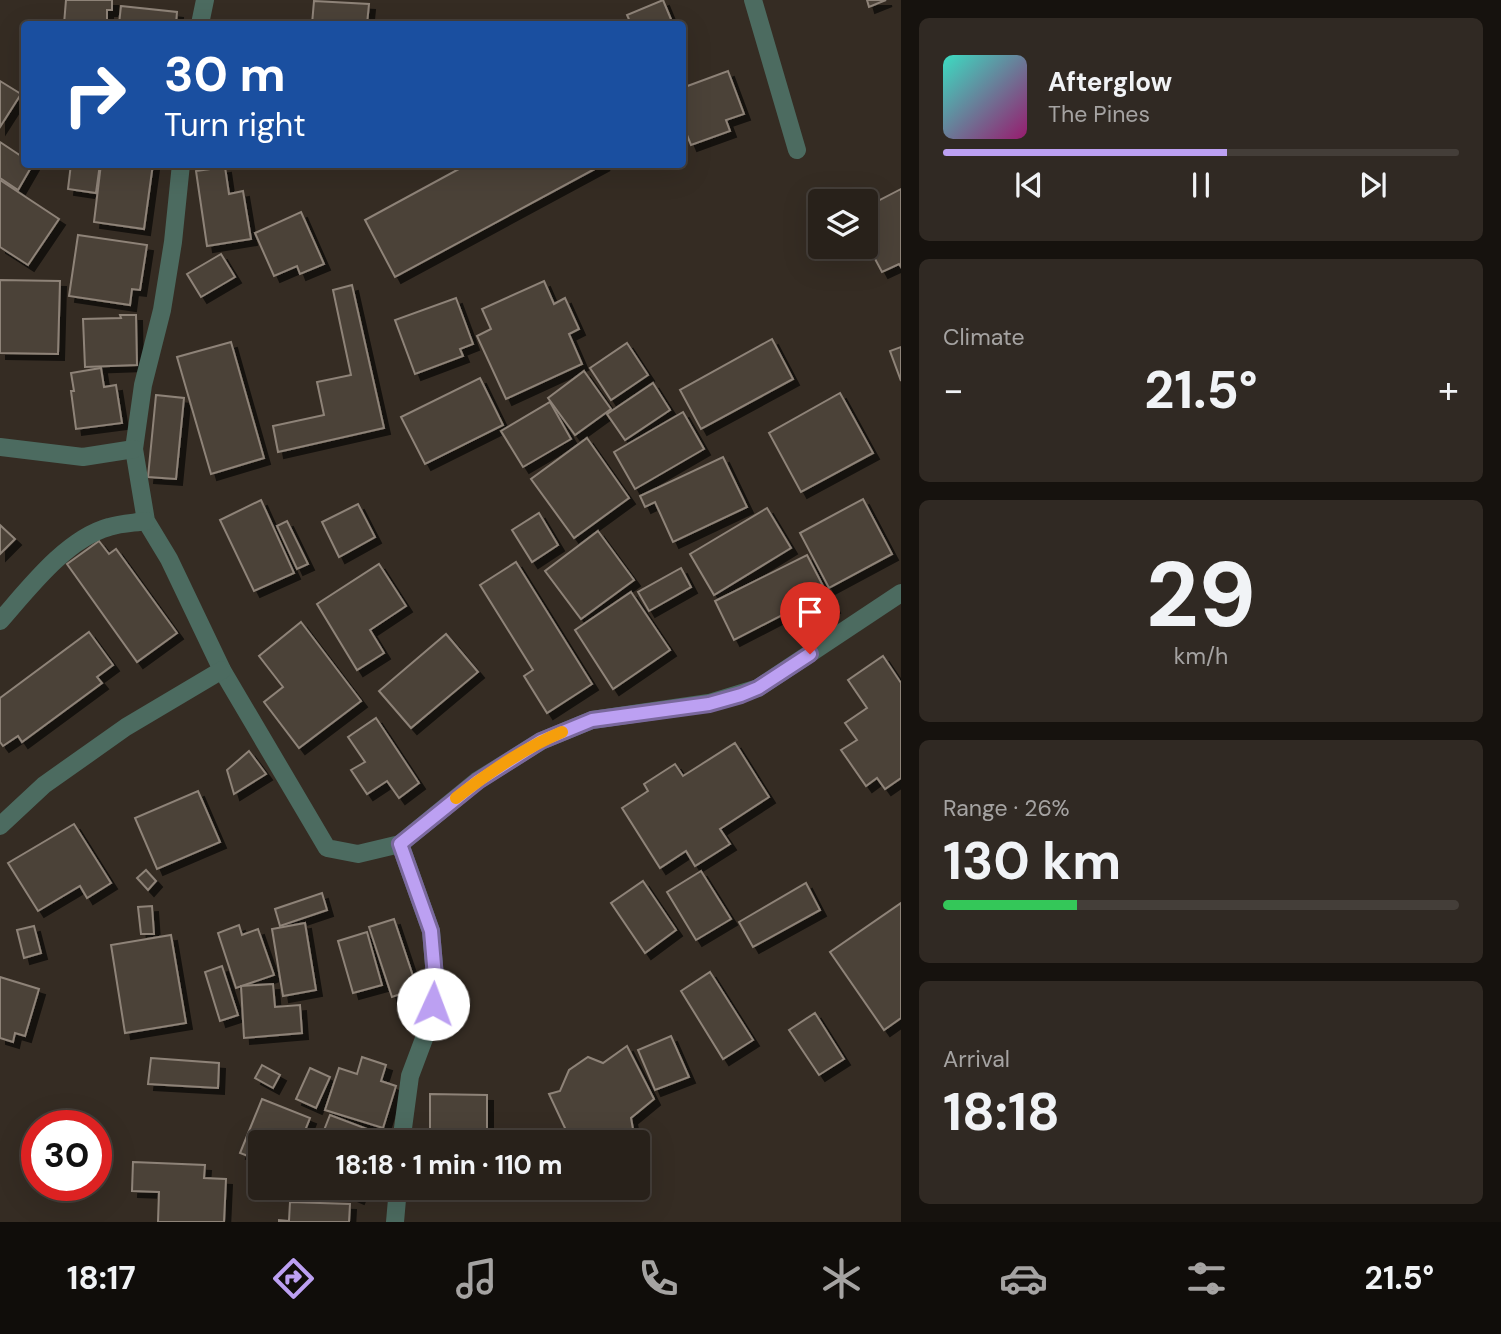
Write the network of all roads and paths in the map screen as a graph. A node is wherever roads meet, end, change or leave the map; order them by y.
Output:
1 (205, 0) edge
2 (753, 0) edge
3 (201, 21) edge
4 (797, 150) dead end
5 (181, 168) edge
6 (0, 447) edge
7 (134, 449) junction
8 (146, 521) junction
9 (901, 593) edge
10 (0, 621) edge
11 (222, 670) junction
12 (0, 827) edge
13 (400, 844) junction
14 (403, 1130) edge
15 (397, 1200) edge
16 (396, 1222) edge

1 - 3 street
2 - 4 street
5 - 7 street
6 - 7 street
7 - 8 street
8 - 10 street
8 - 11 street
9 - 13 street
11 - 12 street
11 - 13 street
13 - 14 street
15 - 16 street

